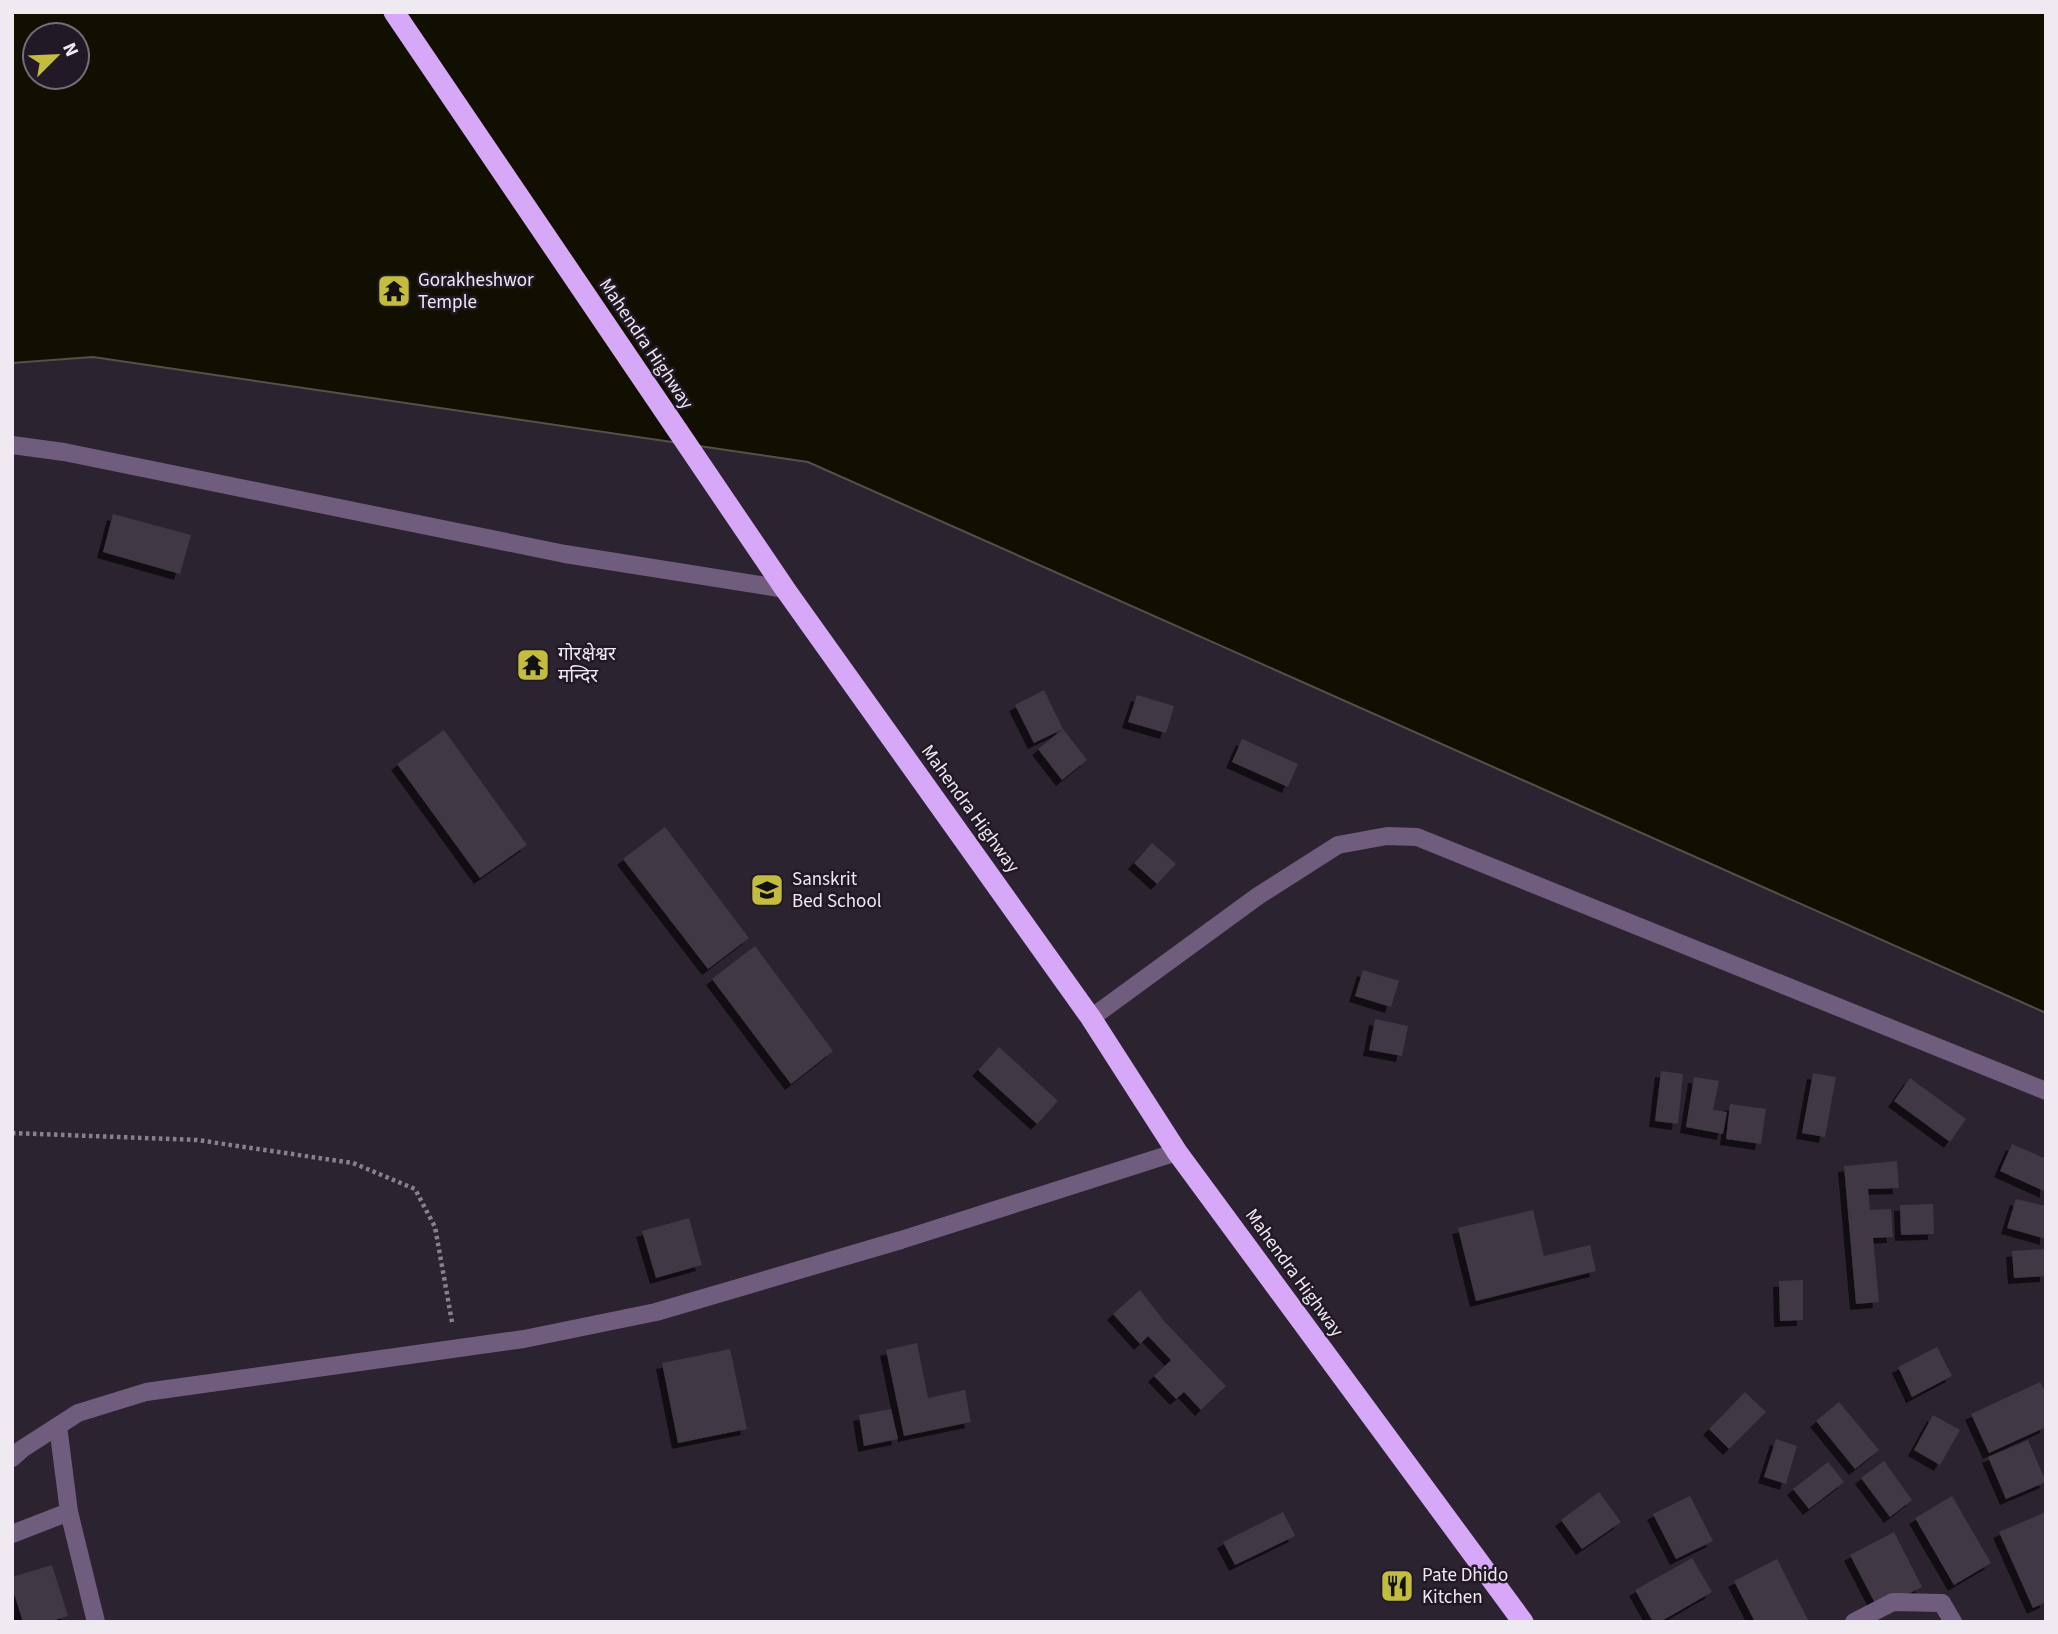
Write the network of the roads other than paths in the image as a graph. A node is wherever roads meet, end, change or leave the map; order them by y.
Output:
1 (394, 12) edge
2 (12, 445) edge
3 (785, 589) junction
4 (1091, 1018) junction
5 (2046, 1091) edge
6 (1177, 1152) junction
7 (58, 1426) junction
8 (12, 1458) edge
9 (69, 1512) junction
10 (12, 1534) edge
11 (96, 1622) edge
12 (1523, 1622) edge
13 (1854, 1622) edge
14 (1953, 1622) edge

1 - 3 highway, Mahendra Highway
2 - 3 street
3 - 4 highway, Mahendra Highway
4 - 5 street
4 - 6 highway, Mahendra Highway
6 - 7 street
6 - 12 highway, Mahendra Highway
7 - 8 street
7 - 9 street
9 - 10 street
9 - 11 street
13 - 14 street

